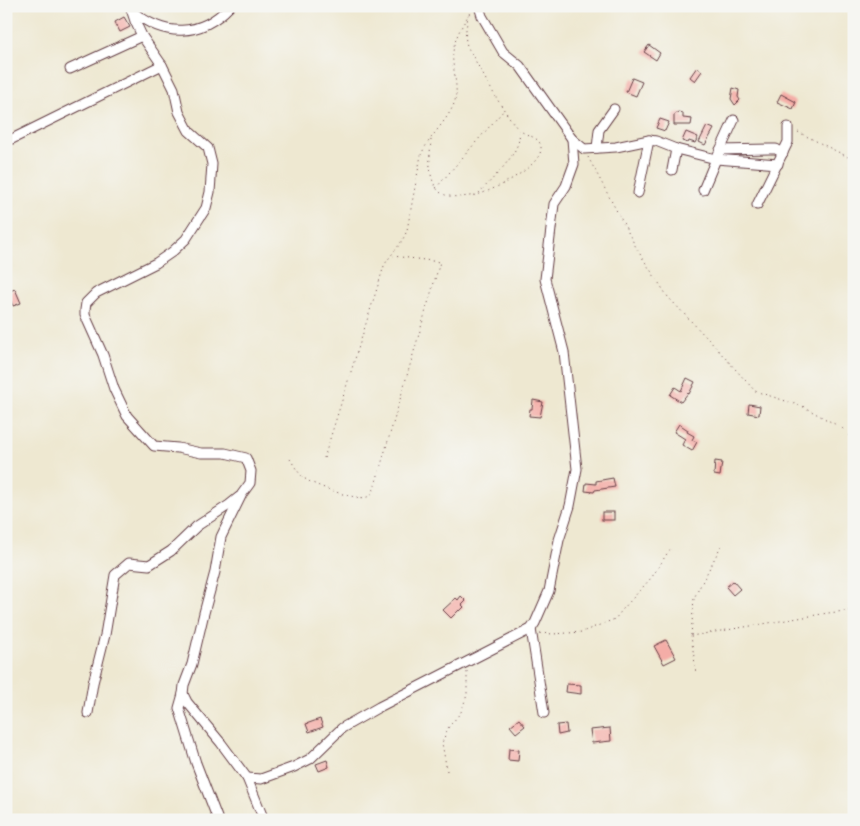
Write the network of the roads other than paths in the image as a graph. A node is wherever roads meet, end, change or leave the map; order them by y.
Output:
1 (230, 6) edge
2 (479, 6) edge
3 (131, 8) edge
4 (142, 36) junction
5 (162, 65) junction
6 (70, 69) dead end
7 (614, 109) dead end
8 (734, 120) dead end
9 (788, 127) road end
10 (12, 139) dead end
11 (572, 139) junction
12 (649, 140) junction
13 (596, 148) junction
14 (676, 149) junction
15 (720, 150) junction
16 (783, 153) junction
17 (716, 159) junction
18 (778, 164) junction
19 (672, 170) dead end
20 (703, 190) dead end
21 (638, 193) dead end
22 (757, 205) dead end
23 (242, 494) junction
24 (531, 629) junction
25 (183, 694) junction
26 (88, 713) dead end
27 (544, 713) dead end
28 (247, 778) junction
29 (218, 820) edge
30 (264, 820) edge

1 - 3 street
2 - 11 street
3 - 4 street
4 - 5 street
4 - 6 street
5 - 10 street
5 - 23 street
7 - 13 street
8 - 15 street
9 - 16 street
11 - 13 street
11 - 24 street
12 - 13 street
12 - 14 street
12 - 21 street
14 - 17 street
14 - 19 street
15 - 16 street
15 - 17 street
16 - 18 street
17 - 18 street
17 - 20 street
18 - 22 street
23 - 25 street
23 - 26 street
24 - 27 street
24 - 28 street
25 - 28 street
25 - 29 street
28 - 30 street

